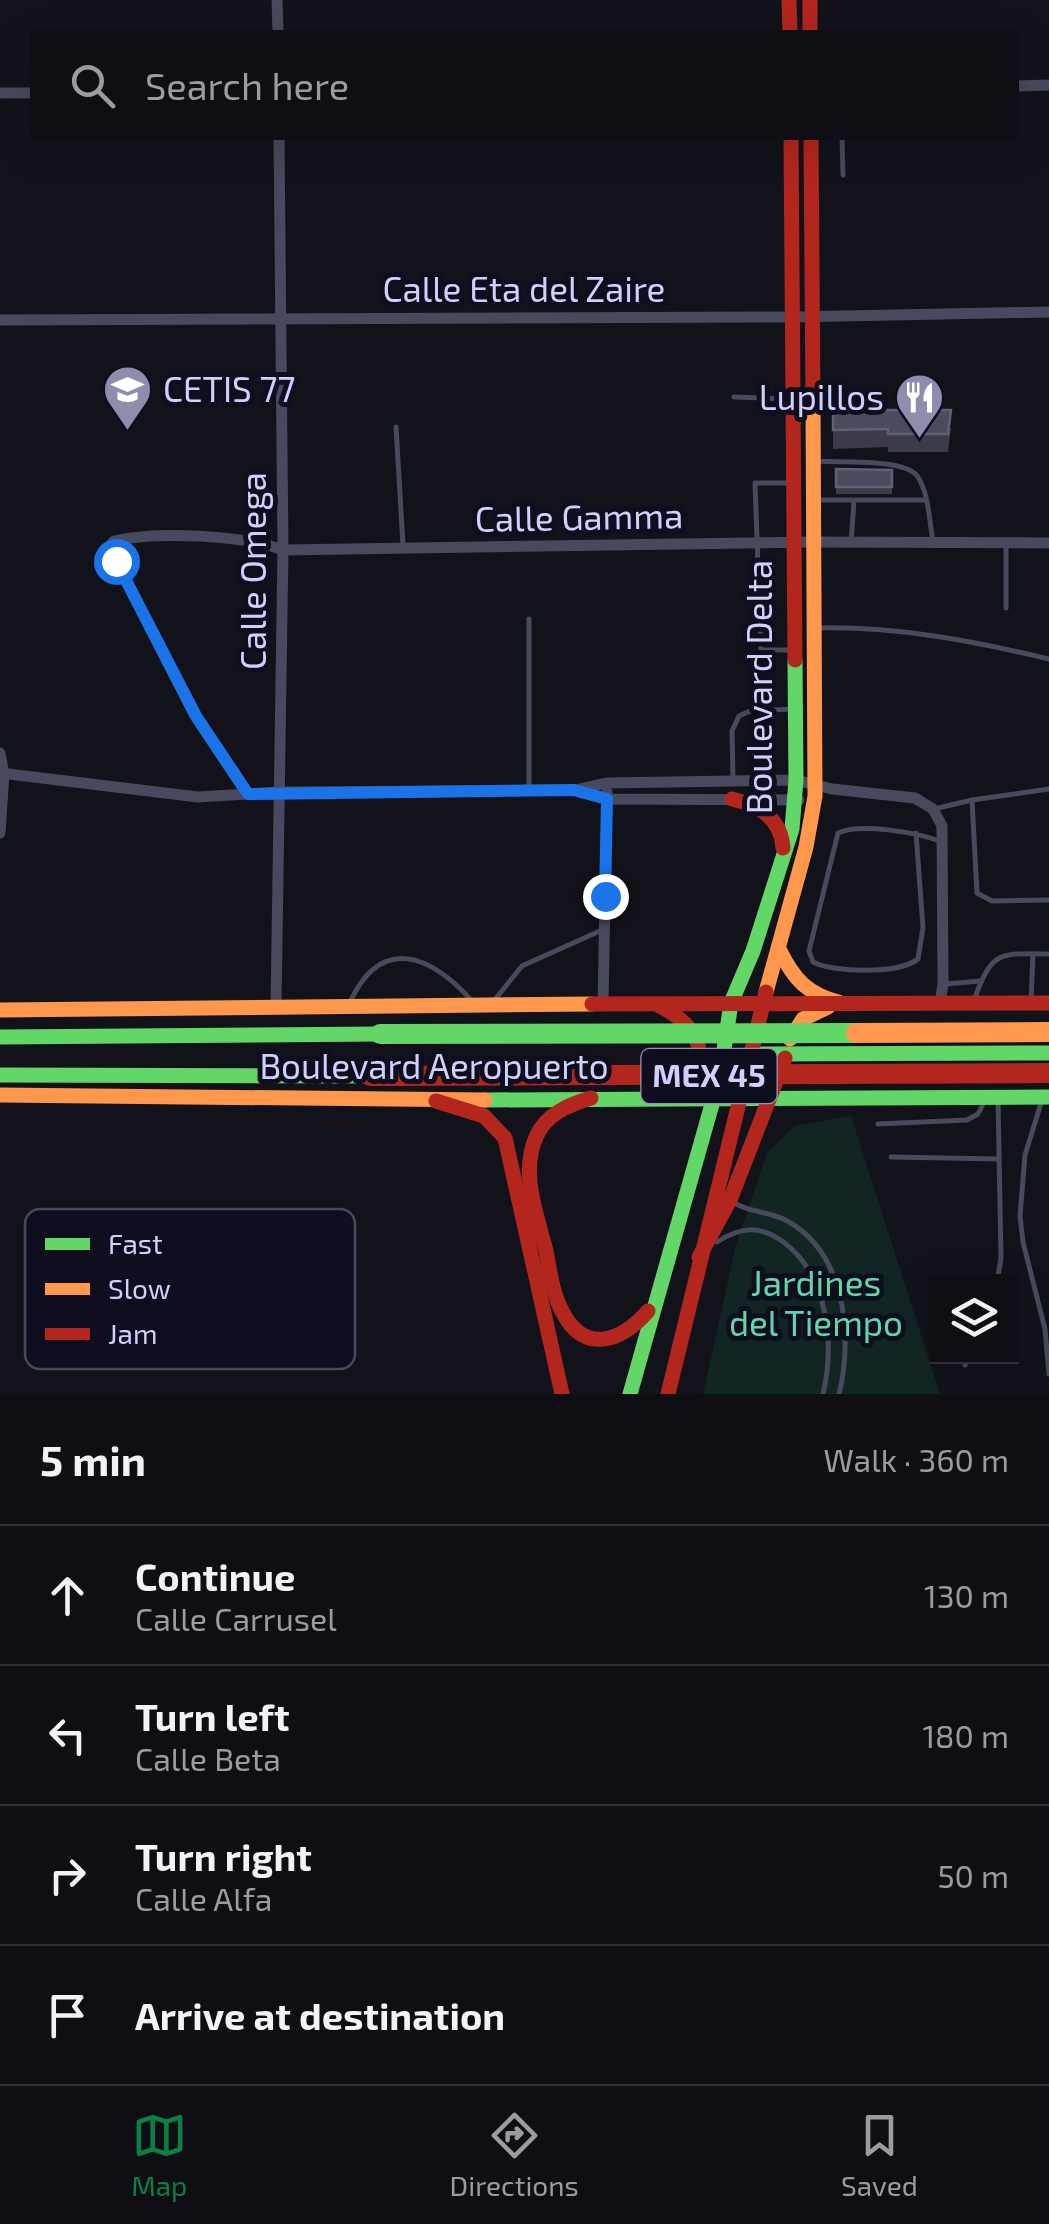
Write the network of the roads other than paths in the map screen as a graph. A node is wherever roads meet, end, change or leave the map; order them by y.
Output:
1 (277, 0) edge
2 (789, 0) edge
3 (810, 0) edge
4 (278, 30) edge
5 (790, 30) edge
6 (810, 30) edge
7 (1019, 86) edge
8 (1049, 86) edge
9 (0, 93) edge
10 (30, 93) edge
11 (279, 140) edge
12 (791, 140) edge
13 (811, 140) edge
14 (842, 140) edge
15 (843, 175) dead end
16 (1049, 312) edge
17 (802, 316) junction
18 (279, 318) junction
19 (0, 320) edge
20 (734, 397) dead end
21 (792, 399) junction
22 (396, 428) dead end
23 (814, 461) junction
24 (792, 483) junction
25 (814, 500) junction
26 (854, 500) junction
27 (925, 500) junction
28 (804, 542) junction
29 (851, 542) junction
30 (757, 543) junction
31 (933, 543) junction
32 (1006, 543) junction
33 (1049, 543) edge
34 (404, 548) junction
35 (283, 550) junction
36 (1006, 608) dead end
37 (528, 619) dead end
38 (814, 628) junction
39 (795, 650) junction
40 (1049, 659) edge
41 (795, 708) junction
42 (0, 754) edge
43 (2, 774) edge
44 (606, 783) junction
45 (529, 790) junction
46 (574, 790) junction
47 (733, 790) junction
48 (811, 790) junction
49 (1049, 790) edge
50 (281, 792) junction
51 (248, 794) junction
52 (607, 799) junction
53 (972, 800) junction
54 (933, 809) junction
55 (916, 833) junction
56 (0, 834) edge
57 (942, 842) junction
58 (781, 864) junction
59 (1049, 900) edge
60 (604, 929) junction
61 (778, 950) junction
62 (1033, 954) junction
63 (1049, 954) edge
64 (980, 981) junction
65 (942, 993) junction
66 (763, 1002) junction
67 (731, 1003) junction
68 (841, 1003) junction
69 (972, 1003) junction
70 (1040, 1003) edge
71 (483, 1004) junction
72 (603, 1004) junction
73 (657, 1004) junction
74 (276, 1005) junction
75 (348, 1006) junction
76 (0, 1010) edge
77 (1049, 1032) edge
78 (0, 1036) edge
79 (1049, 1053) edge
80 (752, 1054) junction
81 (785, 1056) junction
82 (1049, 1074) edge
83 (0, 1075) edge
84 (720, 1076) junction
85 (0, 1095) edge
86 (992, 1097) junction
87 (1046, 1097) edge
88 (591, 1098) junction
89 (739, 1098) junction
90 (772, 1098) junction
91 (810, 1098) junction
92 (642, 1099) junction
93 (714, 1099) junction
94 (436, 1101) junction
95 (878, 1124) dead end
96 (892, 1157) dead end
97 (999, 1159) junction
98 (723, 1196) junction
99 (699, 1257) junction
100 (998, 1274) edge
101 (655, 1302) junction
102 (846, 1330) junction
103 (826, 1333) junction
104 (1049, 1374) edge
105 (562, 1394) edge
106 (630, 1394) edge
107 (668, 1394) edge
108 (822, 1394) edge
109 (839, 1394) edge

1 - 4 street
2 - 5 main road
3 - 6 main road
7 - 8 street
9 - 10 street
11 - 18 street, Calle Omega
12 - 17 main road, Boulevard Delta
13 - 17 main road, Boulevard Delta
14 - 15 lane
16 - 17 street, Calle Eta del Zaire
17 - 18 street, Calle Eta del Zaire
17 - 21 main road, Boulevard Delta
17 - 23 main road, Boulevard Delta
18 - 19 street, Calle Eta del Zaire
18 - 35 street, Calle Omega
20 - 21 lane
21 - 24 main road, Boulevard Delta
22 - 34 lane
23 - 25 main road, Boulevard Delta
23 - 27 lane
24 - 28 main road, Boulevard Delta
24 - 30 lane
25 - 26 lane
25 - 28 main road, Boulevard Delta
26 - 27 lane
26 - 29 lane
27 - 31 lane
28 - 29 street, Calle Gamma
28 - 30 street, Calle Gamma
28 - 38 main road, Boulevard Delta
28 - 39 main road, Boulevard Delta
29 - 31 street, Calle Gamma
30 - 34 street, Calle Gamma
30 - 39 lane
31 - 32 street, Calle Gamma
32 - 33 street, Calle Gamma
32 - 36 lane
34 - 35 street, Calle Gamma
35 - 50 street, Calle Omega
35 - 51 street, Calle Gamma
37 - 45 lane
38 - 40 lane
38 - 48 main road, Boulevard Delta
39 - 41 main road, Boulevard Delta
41 - 47 lane
41 - 48 main road, Boulevard Delta
42 - 43 street
43 - 51 street
43 - 56 street
44 - 46 street
44 - 47 street
44 - 52 street
45 - 46 street
45 - 50 street
46 - 52 street
47 - 48 street
47 - 48 street
47 - 52 street
47 - 58 main road
48 - 54 street
48 - 58 main road, Boulevard Delta
48 - 61 main road, Boulevard Delta
49 - 53 lane
50 - 51 street
50 - 74 street, Calle Omega
52 - 60 street
53 - 54 lane
53 - 59 lane
54 - 57 street
55 - 55 lane
55 - 57 lane
57 - 65 street
58 - 67 main road, Boulevard Delta
60 - 71 lane
60 - 72 street
61 - 66 main road, Boulevard Delta
61 - 68 main road
62 - 63 lane
62 - 64 lane
62 - 70 lane
64 - 65 lane
64 - 69 lane
65 - 68 main road, Boulevard Aeropuerto
65 - 69 main road, Boulevard Aeropuerto
66 - 67 main road, Boulevard Aeropuerto
66 - 68 main road, Boulevard Aeropuerto
66 - 80 main road, Boulevard Delta
67 - 73 main road, Boulevard Aeropuerto
67 - 84 main road, Boulevard Delta
68 - 81 main road
69 - 70 main road, Boulevard Aeropuerto
71 - 72 main road, Boulevard Aeropuerto
71 - 75 main road, Boulevard Aeropuerto
71 - 75 lane
72 - 73 main road, Boulevard Aeropuerto
73 - 92 main road
74 - 75 main road, Boulevard Aeropuerto
74 - 76 main road, Boulevard Aeropuerto
77 - 78 main road, Boulevard Aeropuerto / MEX 45, bridge
79 - 81 main road
80 - 81 main road
80 - 84 main road
80 - 89 main road, Boulevard Delta
81 - 90 main road
81 - 91 main road
82 - 83 main road, Boulevard Aeropuerto / MEX 45, bridge
84 - 93 main road, Boulevard Delta
85 - 94 main road, Boulevard Aeropuerto
86 - 87 main road, Boulevard Aeropuerto
86 - 91 main road, Boulevard Aeropuerto
86 - 95 lane
86 - 97 lane
87 - 104 lane
88 - 92 main road, Boulevard Aeropuerto
88 - 94 main road, Boulevard Aeropuerto
88 - 101 main road
89 - 90 main road, Boulevard Aeropuerto
89 - 93 main road, Boulevard Aeropuerto
89 - 98 main road, Boulevard Delta
90 - 91 main road, Boulevard Aeropuerto
90 - 98 main road
92 - 93 main road, Boulevard Aeropuerto
93 - 101 main road, Boulevard Delta
94 - 105 main road
96 - 97 lane
97 - 100 lane
98 - 99 main road
98 - 102 lane
99 - 103 lane
99 - 107 main road
101 - 106 main road, Boulevard Delta
102 - 103 lane
102 - 109 lane
103 - 108 lane

